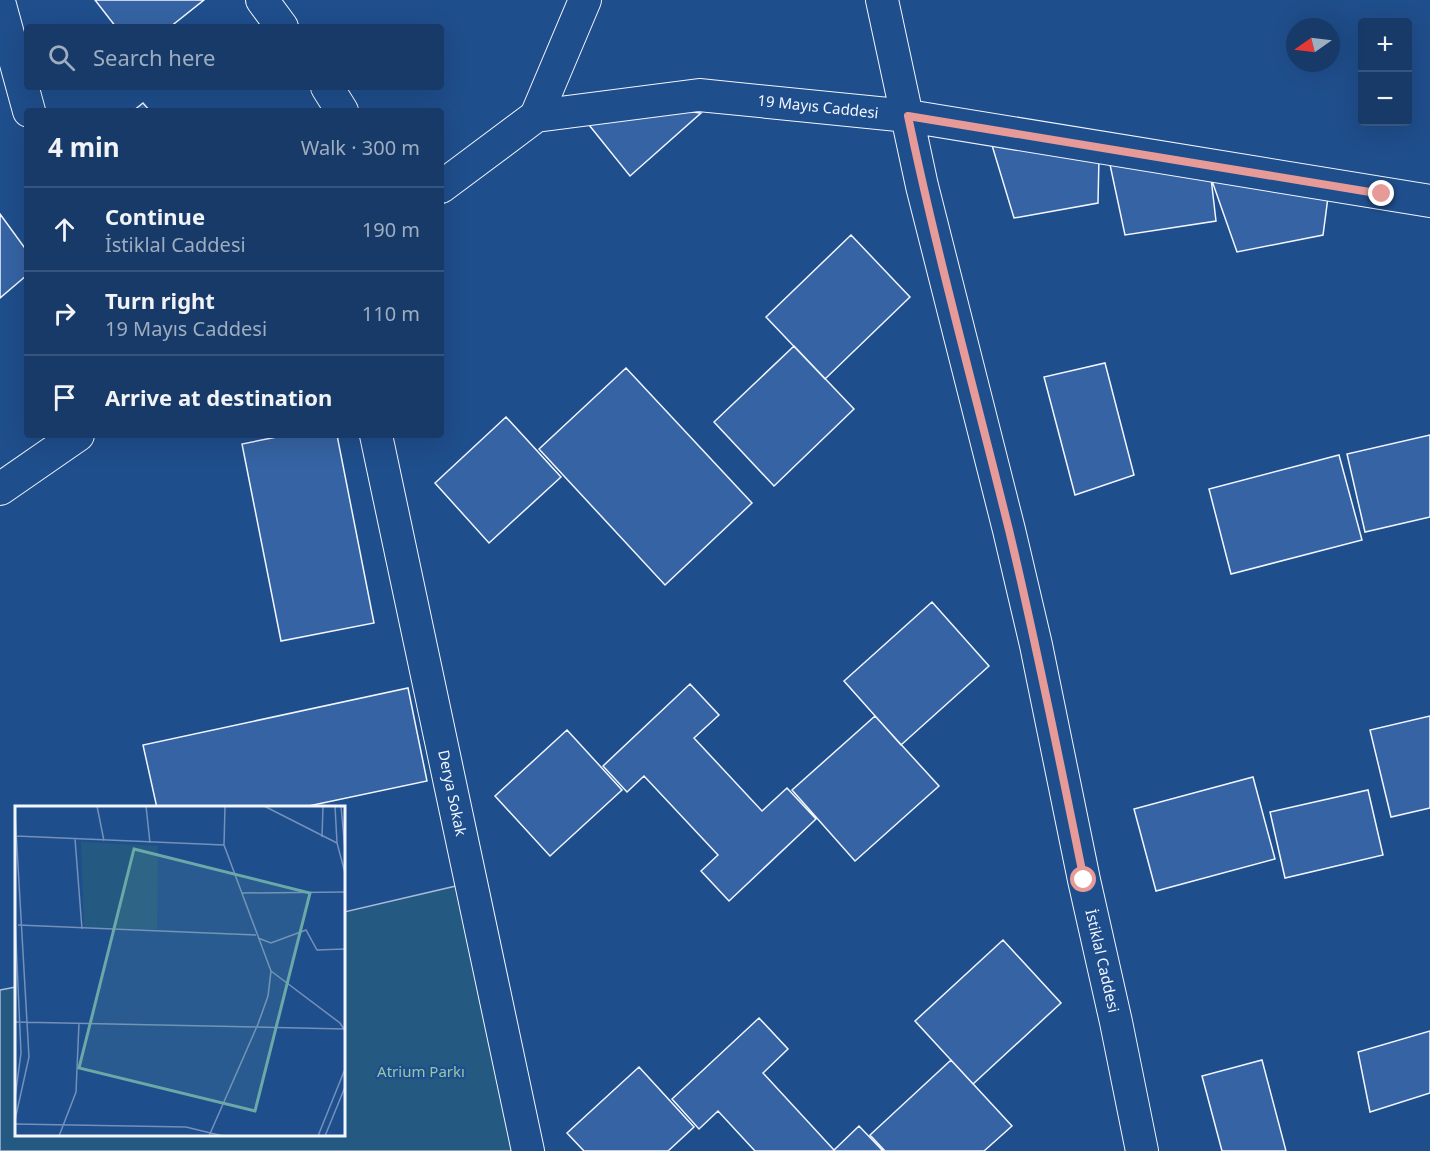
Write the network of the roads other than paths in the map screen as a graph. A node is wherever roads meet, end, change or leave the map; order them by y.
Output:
1 (262, 0) edge
2 (585, 0) edge
3 (882, 0) edge
4 (0, 5) edge
5 (280, 24) edge
6 (329, 90) edge
7 (28, 108) edge
8 (340, 108) edge
9 (536, 116) junction
10 (908, 116) junction
11 (444, 185) edge
12 (1430, 201) edge
13 (74, 438) edge
14 (377, 438) edge
15 (0, 489) edge
16 (528, 1151) edge
17 (1142, 1151) edge

1 - 5 street
2 - 9 street
3 - 10 street, İstiklal Caddesi
4 - 7 street
6 - 8 street
9 - 10 street, 19 Mayıs Caddesi
9 - 11 street, 19 Mayıs Caddesi
10 - 12 street, 19 Mayıs Caddesi
10 - 17 street, İstiklal Caddesi
13 - 15 street
14 - 16 street, Derya Sokak

